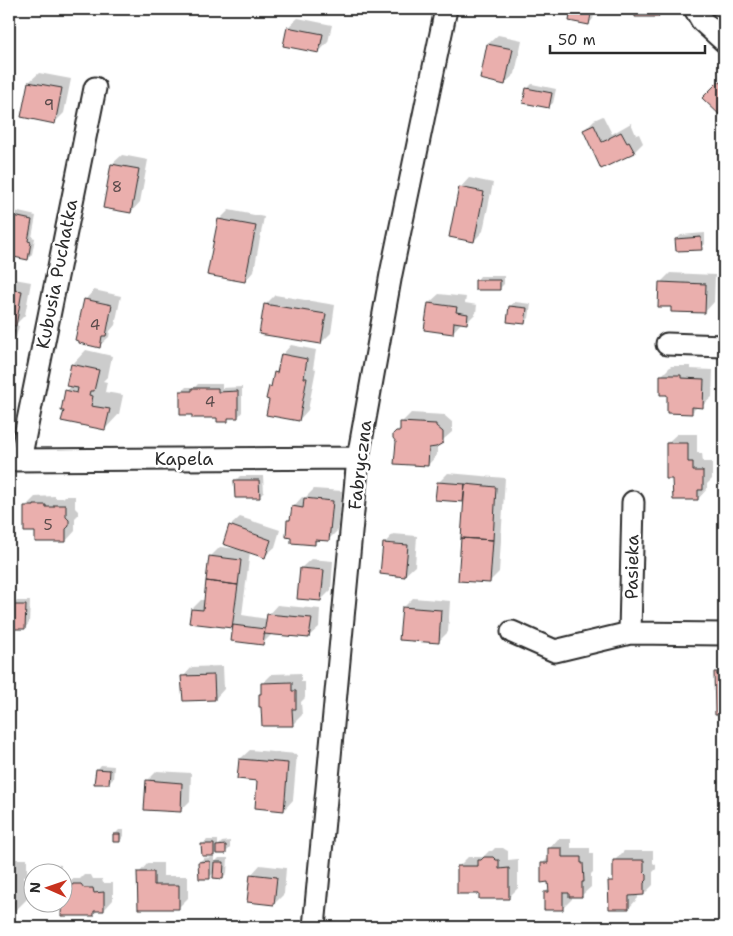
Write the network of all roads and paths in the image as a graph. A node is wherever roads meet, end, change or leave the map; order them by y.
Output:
1 (446, 9) edge
2 (696, 9) edge
3 (724, 42) edge
4 (95, 88) dead end
5 (667, 344) dead end
6 (724, 346) edge
7 (358, 458) junction
8 (14, 460) edge
9 (633, 502) dead end
10 (512, 632) dead end
11 (630, 633) junction
12 (724, 634) edge
13 (314, 927) edge

1 - 7 street, Fabryczna
2 - 3 street
4 - 8 street, Kubusia Puchatka
5 - 6 street
7 - 8 street, Kapela
7 - 13 street, Fabryczna
9 - 11 street, Pasieka
10 - 11 street
11 - 12 street

